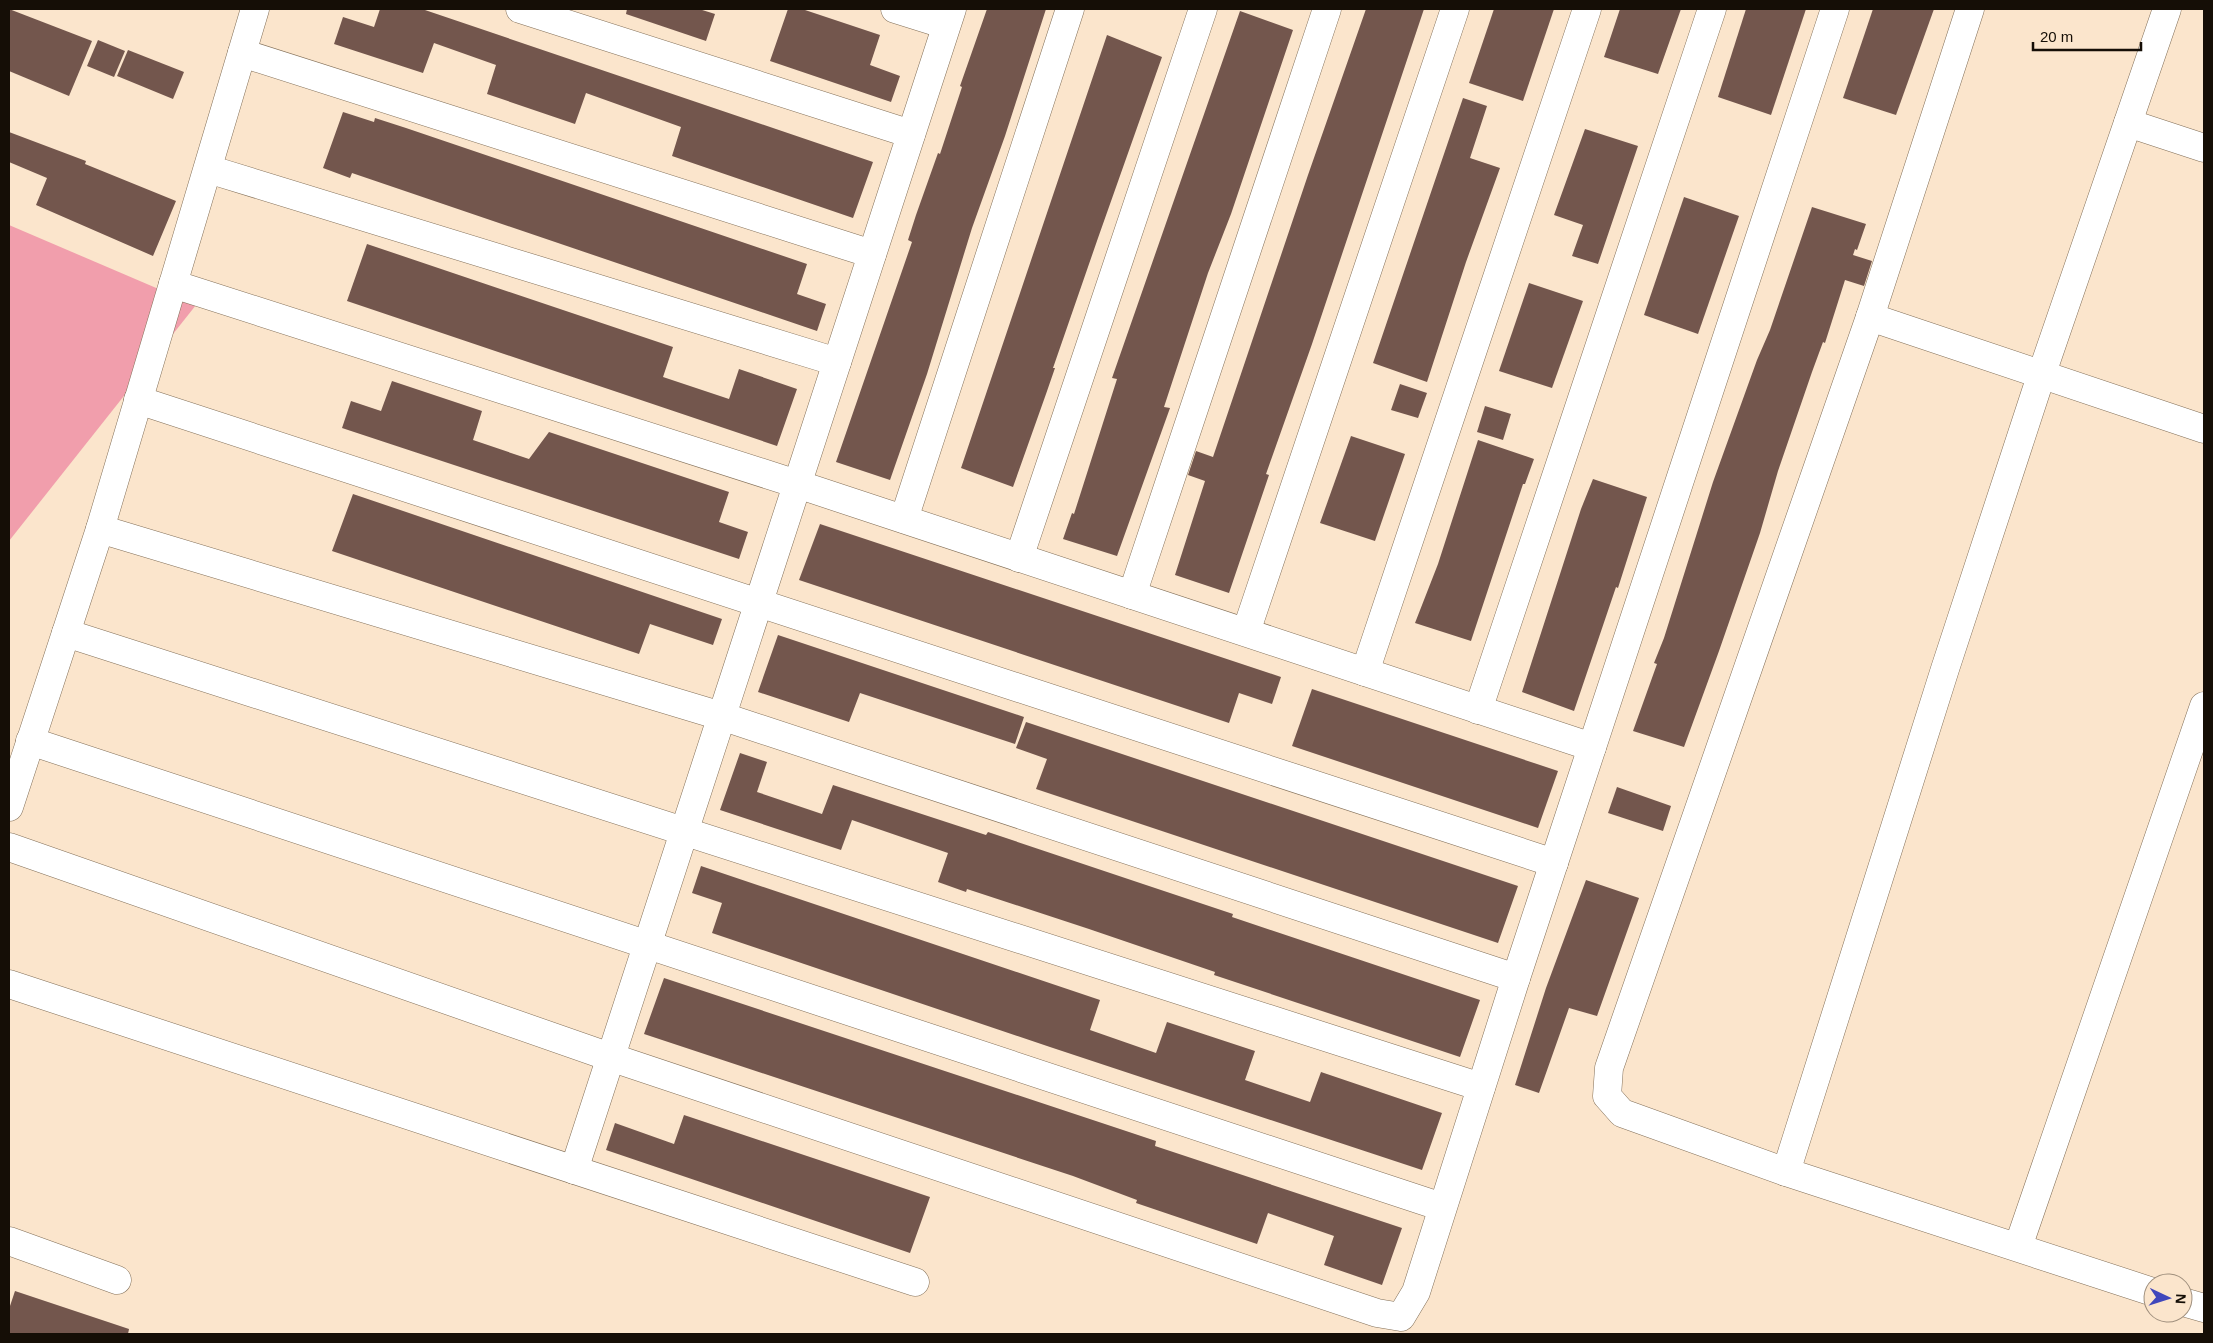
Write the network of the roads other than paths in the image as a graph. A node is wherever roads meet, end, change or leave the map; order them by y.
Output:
1 (255, 9) edge
2 (520, 9) edge
3 (895, 9) edge
4 (1070, 9) edge
5 (1203, 9) edge
6 (1327, 9) edge
7 (1455, 9) edge
8 (1587, 9) edge
9 (1712, 9) edge
10 (1835, 9) edge
11 (1970, 9) edge
12 (2167, 9) edge
13 (949, 17) edge
14 (242, 52) junction
15 (2128, 123) junction
16 (911, 134) junction
17 (2204, 148) edge
18 (208, 169) junction
19 (872, 254) junction
20 (173, 284) junction
21 (1870, 317) junction
22 (837, 362) junction
23 (2041, 376) junction
24 (138, 400) junction
25 (2204, 429) edge
26 (797, 484) junction
27 (904, 519) junction
28 (100, 529) junction
29 (1020, 558) junction
30 (1132, 595) junction
31 (758, 603) junction
32 (1246, 632) junction
33 (66, 633) junction
34 (1365, 672) junction
35 (2204, 706) edge
36 (1478, 710) junction
37 (721, 716) junction
38 (30, 741) junction
39 (1592, 747) junction
40 (9, 807) edge
41 (683, 832) junction
42 (9, 847) edge
43 (1554, 863) junction
44 (647, 945) junction
45 (1516, 978) junction
46 (9, 984) edge
47 (610, 1057) junction
48 (1481, 1087) junction
49 (574, 1170) junction
50 (1786, 1172) junction
51 (1442, 1207) junction
52 (9, 1241) edge
53 (2018, 1247) junction
54 (117, 1280) dead end
55 (915, 1282) dead end
56 (2143, 1289) edge

1 - 14 street
2 - 16 street
3 - 13 street
4 - 27 street
5 - 29 street
6 - 30 street
7 - 32 street
8 - 34 street
9 - 36 street
10 - 39 street
11 - 21 street
12 - 15 street
13 - 16 street
14 - 18 street
14 - 19 street
15 - 17 street
15 - 23 street
16 - 19 street
18 - 20 street
18 - 22 street
19 - 22 street
20 - 24 street
20 - 26 street
21 - 23 street
21 - 50 street
22 - 26 street
23 - 25 street
23 - 50 street
24 - 28 street
24 - 31 street
26 - 27 street
26 - 31 street
27 - 29 street
28 - 33 street
28 - 37 street
29 - 30 street
30 - 32 street
31 - 37 street
31 - 43 street
32 - 34 street
33 - 38 street
33 - 41 street
34 - 36 street
35 - 53 street
36 - 39 street
37 - 41 street
37 - 45 street
38 - 40 street
38 - 44 street
39 - 43 street
41 - 44 street
41 - 48 street
42 - 47 street
43 - 45 street
44 - 47 street
44 - 51 street
45 - 48 street
46 - 49 street
47 - 49 street
47 - 51 street
48 - 51 street
49 - 55 street
50 - 53 street
52 - 54 street
53 - 56 street

